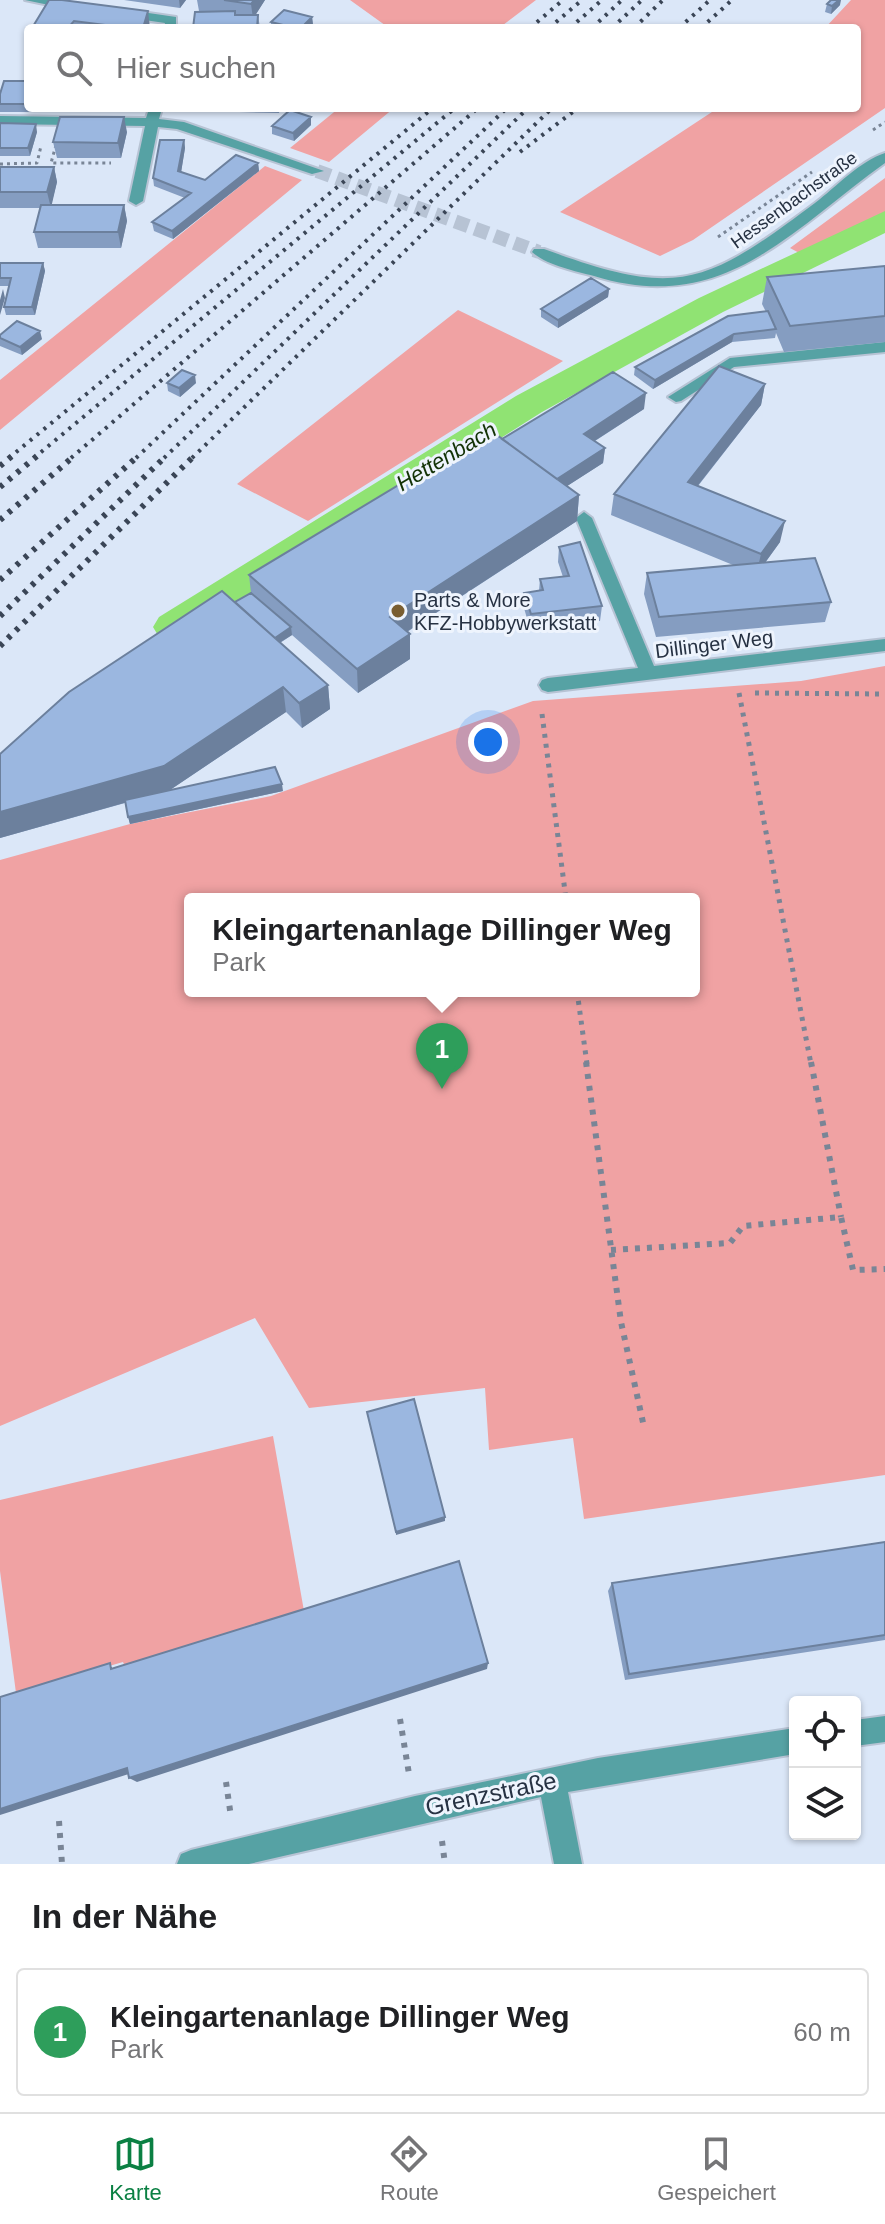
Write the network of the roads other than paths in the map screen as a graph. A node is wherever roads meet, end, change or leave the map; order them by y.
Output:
1 (31, 0) edge
2 (86, 8) edge
3 (101, 10) edge
4 (171, 24) edge
5 (153, 115) edge
6 (0, 120) edge
7 (885, 157) edge
8 (317, 171) tunnel mouth
9 (136, 201) dead end
10 (539, 252) tunnel mouth
11 (885, 347) edge
12 (676, 397) dead end
13 (584, 518) dead end
14 (885, 645) edge
15 (649, 674) junction
16 (548, 685) dead end
17 (885, 1729) edge
18 (861, 1732) edge
19 (789, 1742) edge
20 (552, 1782) junction
21 (191, 1864) edge
22 (568, 1864) edge

1 - 2 street
3 - 4 street
5 - 6 street
5 - 8 street
5 - 9 street
7 - 10 street, Hessenbachstraße
11 - 12 street
13 - 15 street
14 - 15 street, Dillinger Weg
15 - 16 street, Dillinger Weg
17 - 18 street
19 - 20 street, Grenzstraße
20 - 21 street, Grenzstraße
20 - 22 street

